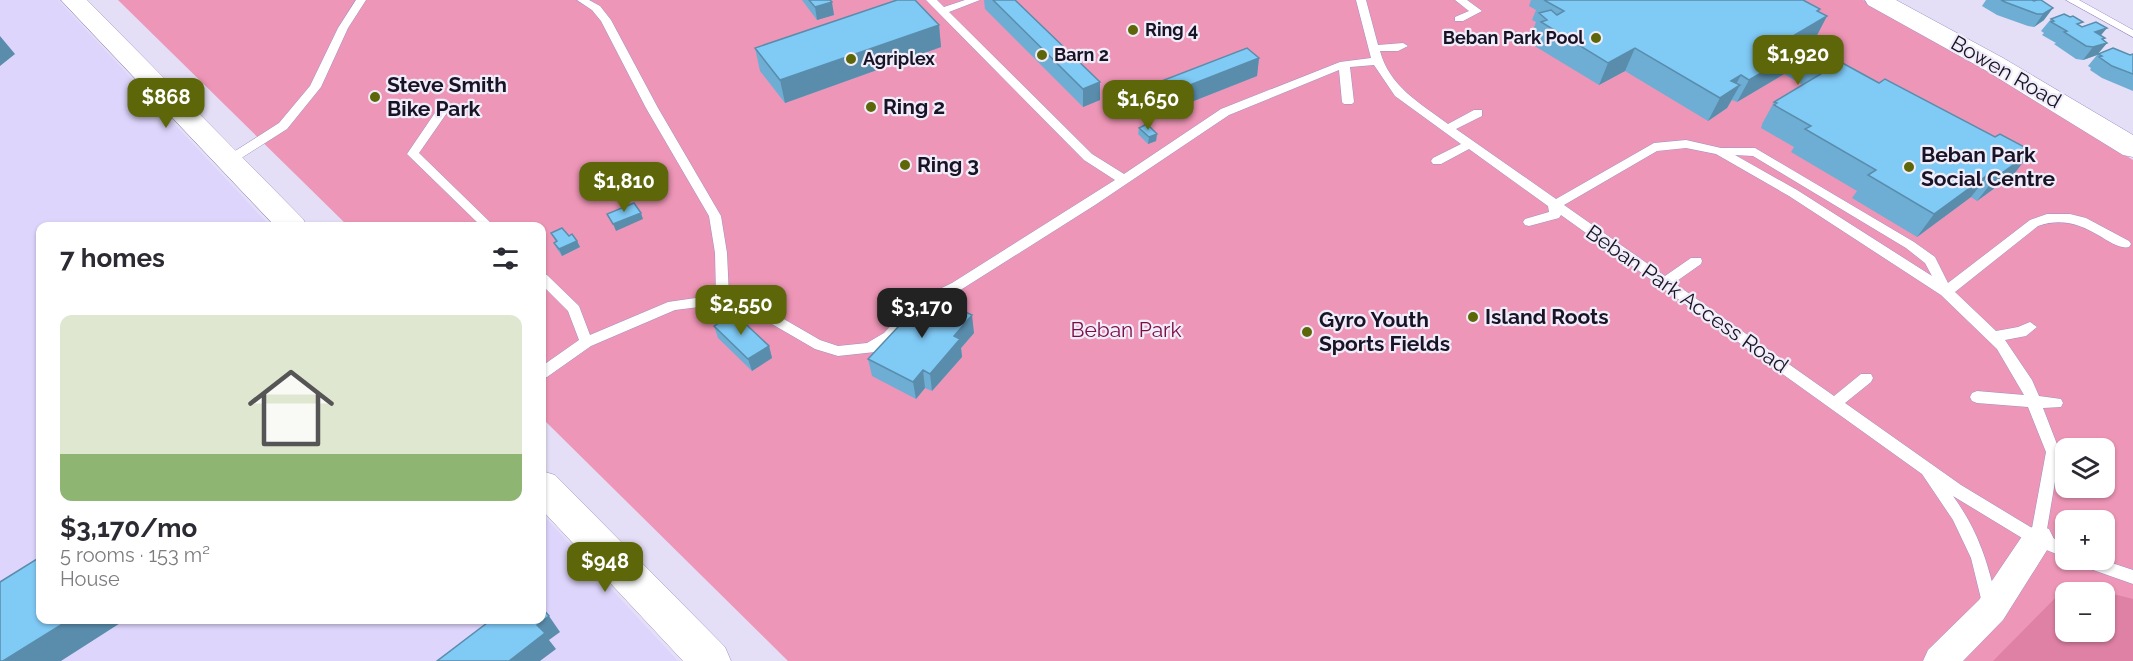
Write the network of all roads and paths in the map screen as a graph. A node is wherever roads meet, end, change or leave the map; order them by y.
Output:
1 (73, 0) edge
2 (361, 0) edge
3 (582, 0) edge
4 (931, 0) edge
5 (975, 0) edge
6 (1361, 0) edge
7 (1460, 0) edge
8 (1876, 0) edge
9 (1904, 0) edge
10 (2071, 0) edge
11 (942, 11) junction
12 (1459, 20) dead end
13 (2133, 34) edge
14 (1403, 46) dead end
15 (1376, 55) junction
16 (1344, 64) junction
17 (1348, 102) dead end
18 (445, 107) dead end
19 (1478, 113) dead end
20 (2133, 128) edge
21 (1447, 129) junction
22 (1469, 144) junction
23 (2133, 148) edge
24 (1719, 150) junction
25 (228, 161) junction
26 (1437, 161) dead end
27 (1124, 180) junction
28 (1554, 206) junction
29 (288, 222) edge
30 (484, 222) edge
31 (1529, 222) dead end
32 (2125, 244) dead end
33 (1696, 261) dead end
34 (546, 282) edge
35 (1665, 283) junction
36 (1946, 292) junction
37 (723, 299) junction
38 (2030, 327) dead end
39 (1994, 337) junction
40 (586, 342) junction
41 (546, 370) edge
42 (1866, 378) dead end
43 (1977, 397) dead end
44 (2034, 401) junction
45 (1835, 403) junction
46 (2056, 403) dead end
47 (1923, 466) junction
48 (546, 490) edge
49 (2052, 545) edge
50 (2113, 570) edge
51 (2133, 577) edge
52 (1991, 610) junction
53 (710, 661) edge
54 (1940, 661) edge

1 - 25 street
2 - 25 lane
3 - 37 lane
4 - 11 lane
5 - 11 lane
6 - 15 lane, Beban Park Access Road
7 - 12 lane
8 - 23 street, Bowen Road
9 - 20 street, Bowen Road
10 - 13 lane
11 - 27 lane
14 - 15 lane
15 - 16 lane
15 - 21 lane, Beban Park Access Road
16 - 17 lane
16 - 27 lane
18 - 30 lane
19 - 21 lane
21 - 22 lane, Beban Park Access Road
22 - 26 lane
22 - 28 lane, Beban Park Access Road
24 - 28 lane
24 - 36 lane
24 - 36 lane
25 - 29 street
27 - 37 lane
28 - 31 lane
28 - 35 lane, Beban Park Access Road
32 - 36 lane
33 - 35 lane
34 - 40 lane
35 - 45 lane, Beban Park Access Road
36 - 39 lane
37 - 40 lane
38 - 39 lane
39 - 44 lane
40 - 41 lane
42 - 45 lane
43 - 44 lane
44 - 46 lane
44 - 49 lane
45 - 47 lane, Beban Park Access Road
47 - 49 lane, Beban Park Access Road
47 - 52 lane
48 - 53 street
49 - 52 street
50 - 51 lane
52 - 54 street

